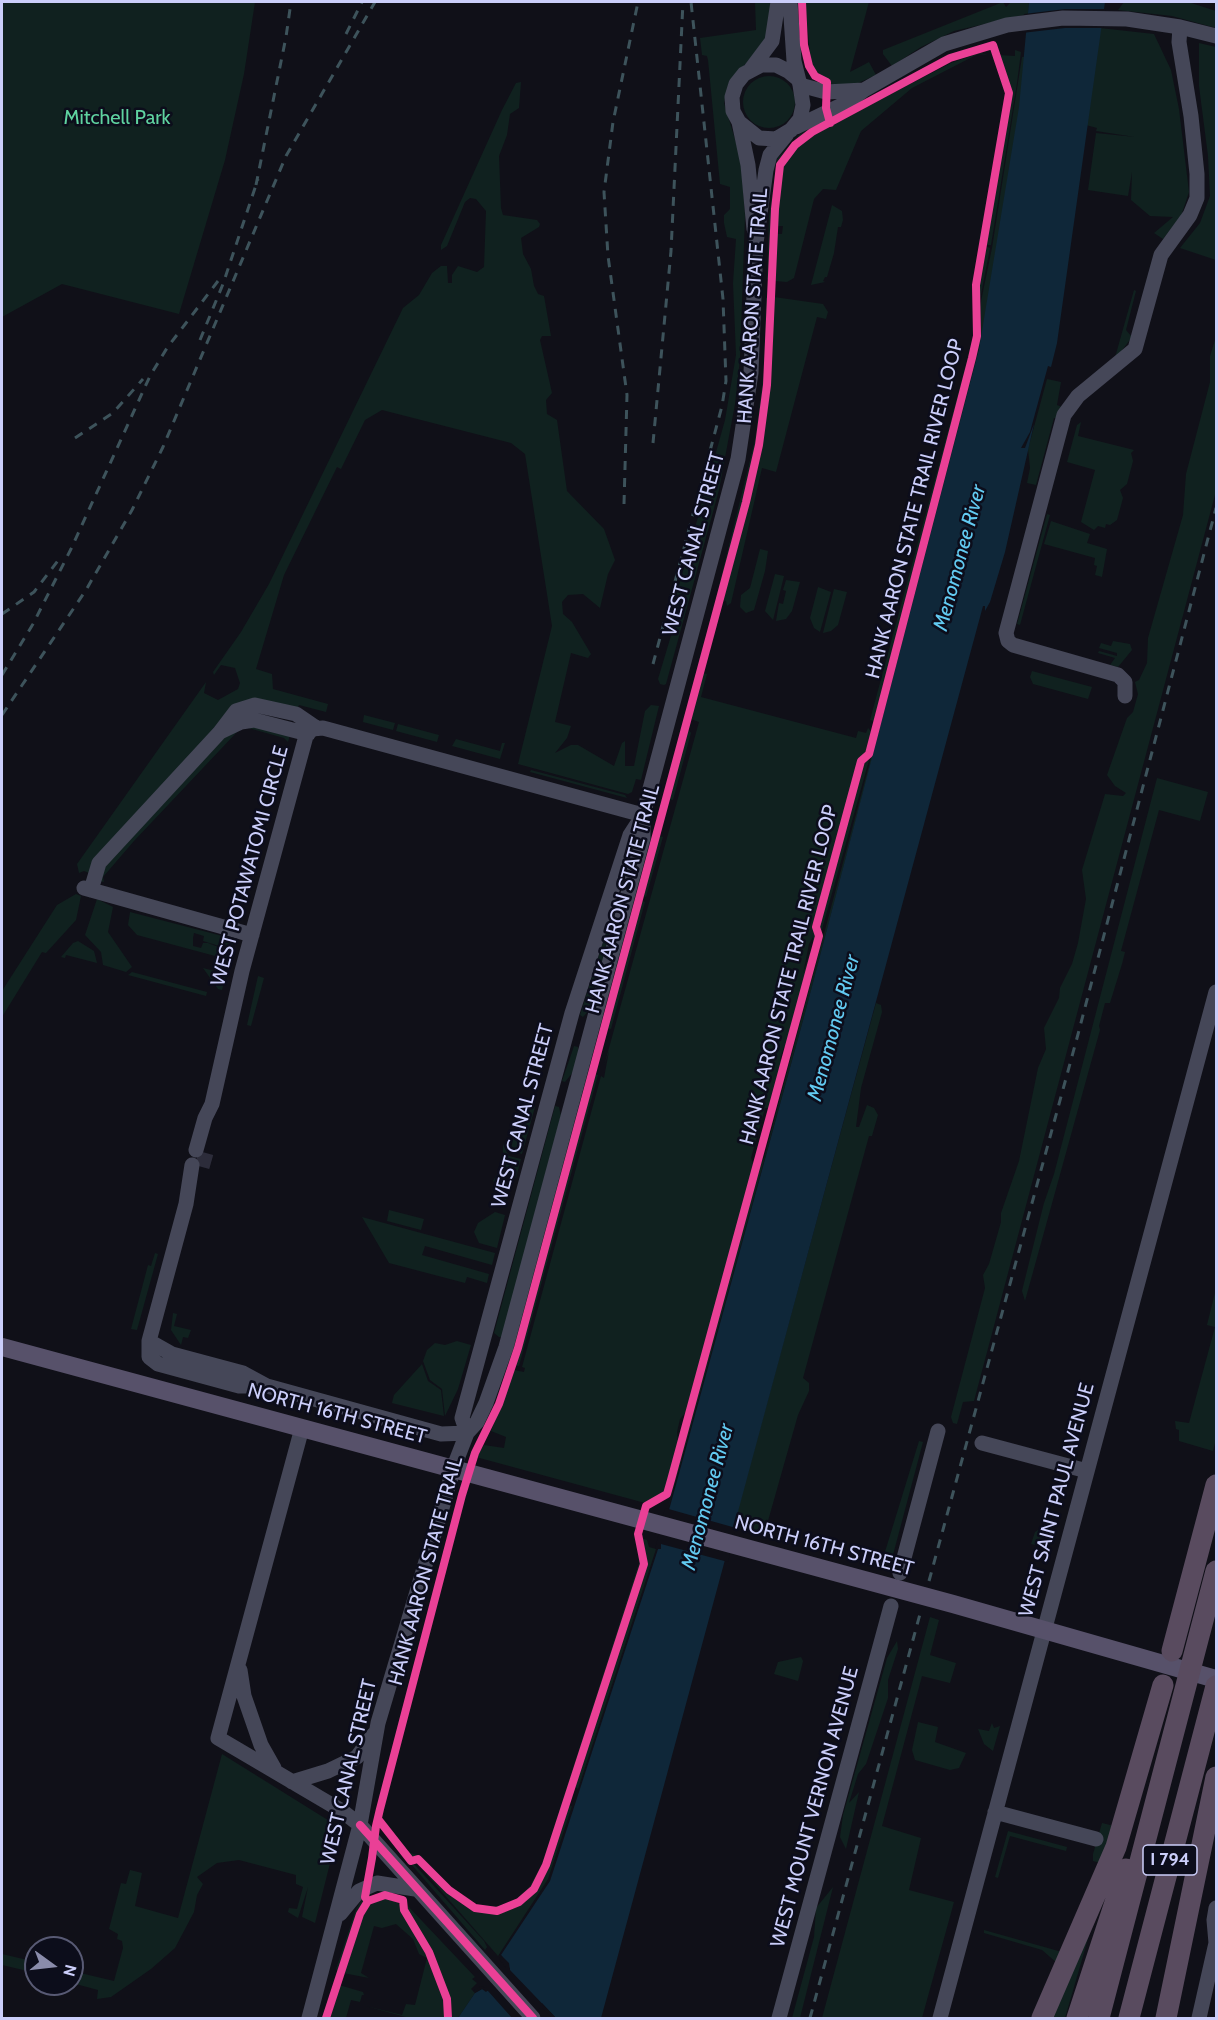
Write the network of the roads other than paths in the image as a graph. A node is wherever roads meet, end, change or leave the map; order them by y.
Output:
1 (777, 2) edge
2 (790, 2) edge
3 (1180, 27) junction
4 (1214, 35) edge
5 (750, 70) junction
6 (799, 82) junction
7 (864, 90) junction
8 (738, 122) junction
9 (791, 130) junction
10 (756, 243) junction
11 (1125, 696) dead end
12 (312, 731) junction
13 (643, 815) junction
14 (252, 935) junction
15 (1216, 992) edge
16 (569, 1023) junction
17 (592, 1029) junction
18 (551, 1093) junction
19 (573, 1099) junction
20 (2, 1347) edge
21 (302, 1428) junction
22 (938, 1431) dead end
23 (466, 1433) junction
24 (982, 1443) dead end
25 (1087, 1471) junction
26 (1216, 1485) edge
27 (1216, 1571) edge
28 (900, 1573) dead end
29 (891, 1606) dead end
30 (1172, 1651) dead end
31 (1216, 1679) edge
32 (1163, 1684) dead end
33 (1216, 1686) edge
34 (237, 1694) junction
35 (1177, 1724) junction
36 (377, 1732) junction
37 (278, 1773) junction
38 (1216, 1777) edge
39 (292, 1782) junction
40 (995, 1812) junction
41 (360, 1825) junction
42 (1096, 1839) dead end
43 (415, 1889) junction
44 (1216, 1908) edge
45 (335, 1922) junction
46 (1216, 1942) edge
47 (309, 2019) edge
48 (532, 2019) edge
49 (779, 2019) edge
50 (940, 2019) edge
51 (1042, 2019) edge
52 (1077, 2019) edge
53 (1099, 2019) edge
54 (1129, 2019) edge
55 (1166, 2019) edge
56 (1199, 2019) edge

1 - 5 street
2 - 6 street
3 - 4 street
3 - 7 street
3 - 11 street
5 - 6 street
5 - 8 street
6 - 7 street
6 - 9 street
7 - 9 street
8 - 9 street
8 - 10 street, WEST CANAL STREET
9 - 10 street, WEST CANAL STREET
10 - 13 street, WEST CANAL STREET
12 - 13 street
12 - 14 street, WEST POTAWATOMI CIRCLE
12 - 14 street
13 - 16 street, WEST CANAL STREET
13 - 17 street, WEST CANAL STREET
14 - 23 street, WEST POTAWATOMI CIRCLE
15 - 25 street, WEST SAINT PAUL AVENUE
16 - 17 street
16 - 18 street, WEST CANAL STREET
17 - 19 street, WEST CANAL STREET
18 - 19 street
18 - 23 street, WEST CANAL STREET
19 - 23 street, WEST CANAL STREET
20 - 21 main road, NORTH 16TH STREET
21 - 31 main road, NORTH 16TH STREET
21 - 34 street
22 - 28 street
23 - 36 street, WEST CANAL STREET
24 - 25 street
25 - 40 street, WEST SAINT PAUL AVENUE
26 - 30 highway
27 - 35 highway
29 - 49 street, WEST MOUNT VERNON AVENUE
32 - 51 highway
33 - 54 highway, I 794
34 - 37 street
34 - 37 street
35 - 52 highway
35 - 53 highway
36 - 39 street
36 - 41 street, WEST CANAL STREET
37 - 39 street
38 - 55 highway
39 - 41 street
40 - 42 street
40 - 50 street, WEST SAINT PAUL AVENUE
41 - 43 street
41 - 45 street, WEST CANAL STREET
43 - 45 street
43 - 48 street
44 - 46 street
45 - 47 street, WEST CANAL STREET
46 - 56 street

